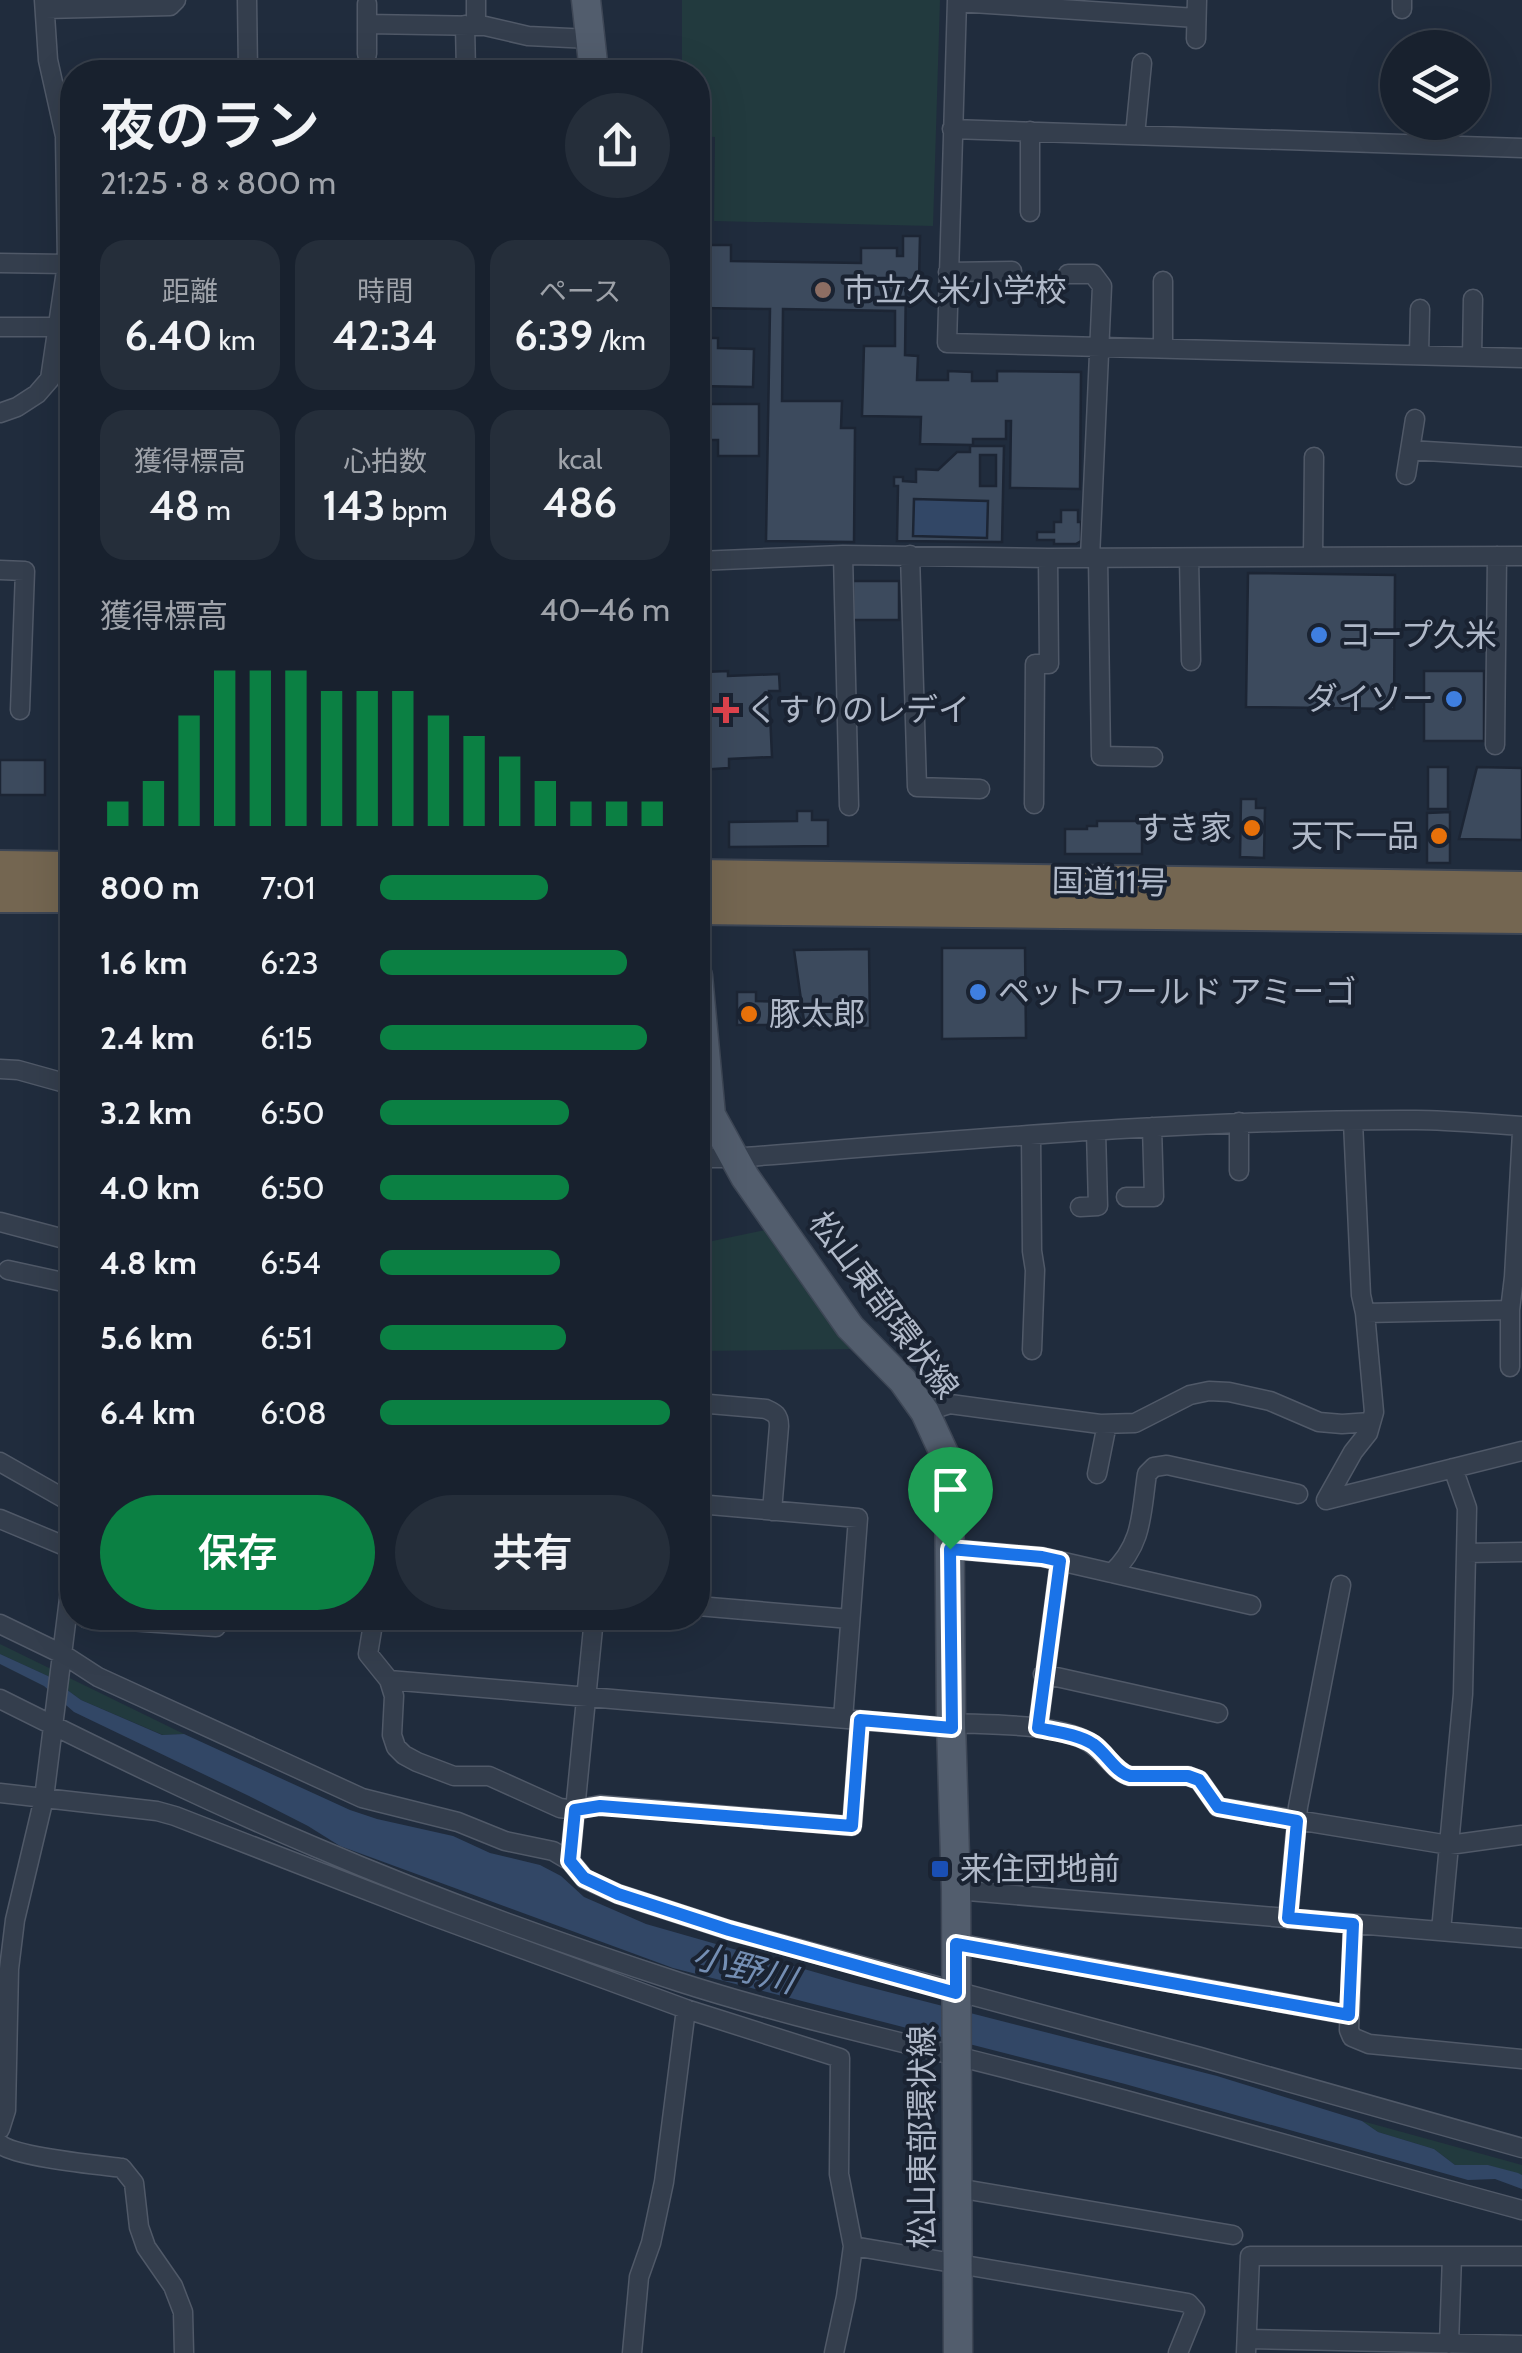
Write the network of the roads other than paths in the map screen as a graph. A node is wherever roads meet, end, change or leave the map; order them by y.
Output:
1 (176, 0) edge
2 (247, 0) edge
3 (476, 0) edge
4 (586, 0) edge
5 (957, 1) edge
6 (44, 4) edge
7 (367, 4) dead end
8 (1197, 9) edge
9 (367, 24) junction
10 (471, 26) junction
11 (590, 39) junction
12 (1196, 40) dead end
13 (368, 54) dead end
14 (248, 60) edge
15 (467, 60) edge
16 (593, 60) edge
17 (1142, 63) dead end
18 (60, 117) edge
19 (952, 128) junction
20 (1030, 131) junction
21 (1135, 135) junction
22 (1522, 148) edge
23 (1030, 212) dead end
24 (0, 263) edge
25 (60, 264) edge
26 (1012, 271) dead end
27 (948, 272) junction
28 (1068, 274) dead end
29 (1163, 281) dead end
30 (1473, 299) dead end
31 (1420, 309) dead end
32 (60, 314) edge
33 (0, 326) edge
34 (58, 328) junction
35 (1099, 349) junction
36 (1164, 349) junction
37 (1419, 355) junction
38 (1472, 357) junction
39 (1522, 358) edge
40 (0, 413) edge
41 (1415, 418) dead end
42 (1410, 450) junction
43 (1314, 456) dead end
44 (1522, 456) edge
45 (1406, 475) dead end
46 (843, 555) junction
47 (910, 555) junction
48 (1496, 556) junction
49 (1522, 556) edge
50 (1313, 557) junction
51 (1048, 558) junction
52 (1094, 558) junction
53 (1189, 558) junction
54 (710, 561) edge
55 (0, 570) edge
56 (1192, 662) dead end
57 (0, 668) edge
58 (21, 669) junction
59 (20, 710) dead end
60 (1496, 744) dead end
61 (1153, 757) dead end
62 (980, 790) dead end
63 (1034, 804) dead end
64 (848, 806) dead end
65 (0, 867) edge
66 (60, 868) edge
67 (710, 876) edge
68 (1522, 888) edge
69 (0, 896) edge
70 (60, 896) edge
71 (710, 908) edge
72 (1522, 917) edge
73 (0, 1070) edge
74 (60, 1081) edge
75 (710, 1095) edge
76 (1240, 1122) junction
77 (1353, 1122) junction
78 (1152, 1127) junction
79 (1522, 1129) edge
80 (1096, 1131) junction
81 (1031, 1135) junction
82 (710, 1158) edge
83 (734, 1158) junction
84 (1239, 1171) dead end
85 (1520, 1192) edge
86 (1126, 1197) dead end
87 (1080, 1207) dead end
88 (0, 1222) edge
89 (60, 1238) edge
90 (8, 1270) dead end
91 (1518, 1277) edge
92 (60, 1281) edge
93 (1510, 1310) junction
94 (1365, 1313) junction
95 (1032, 1350) dead end
96 (1510, 1368) dead end
97 (710, 1405) edge
98 (926, 1412) junction
99 (1371, 1422) junction
100 (1107, 1424) junction
101 (1522, 1451) edge
102 (0, 1462) edge
103 (1453, 1468) junction
104 (1097, 1474) dead end
105 (1298, 1494) dead end
106 (60, 1496) edge
107 (710, 1505) edge
108 (772, 1511) junction
109 (0, 1519) edge
110 (60, 1544) edge
111 (950, 1549) junction
112 (1522, 1552) edge
113 (1466, 1553) junction
114 (1060, 1561) junction
115 (1112, 1573) junction
116 (1341, 1585) dead end
117 (1251, 1604) dead end
118 (710, 1607) edge
119 (850, 1619) junction
120 (0, 1624) edge
121 (72, 1630) edge
122 (372, 1630) edge
123 (593, 1630) edge
124 (63, 1659) junction
125 (1044, 1674) junction
126 (389, 1680) junction
127 (586, 1697) junction
128 (0, 1699) edge
129 (1218, 1713) dead end
130 (852, 1720) junction
131 (56, 1721) junction
132 (951, 1726) junction
133 (1038, 1728) junction
134 (0, 1793) edge
135 (44, 1798) junction
136 (575, 1810) junction
137 (1297, 1821) junction
138 (1522, 1835) edge
139 (1449, 1845) junction
140 (570, 1861) junction
141 (956, 1890) junction
142 (1288, 1918) junction
143 (1353, 1924) junction
144 (1441, 1931) junction
145 (1522, 1938) edge
146 (956, 1944) junction
147 (956, 1996) junction
148 (686, 2009) junction
149 (1349, 2015) junction
150 (956, 2054) junction
151 (1522, 2059) edge
152 (0, 2129) edge
153 (0, 2144) edge
154 (1522, 2148) edge
155 (957, 2188) junction
156 (1522, 2210) edge
157 (1233, 2235) dead end
158 (853, 2246) junction
159 (1452, 2256) junction
160 (1522, 2256) edge
161 (958, 2264) junction
162 (1449, 2344) junction
163 (1522, 2345) edge
164 (1246, 2346) edge
165 (1412, 2348) edge
166 (1483, 2349) edge
167 (184, 2353) edge
168 (632, 2353) edge
169 (834, 2353) edge
170 (958, 2353) edge
171 (1178, 2353) edge

1 - 6 street
2 - 14 street
3 - 10 street
4 - 11 main road
5 - 8 street
5 - 19 street
6 - 18 street
7 - 9 street
8 - 12 street
9 - 10 street
9 - 13 street
10 - 11 street
10 - 15 street
11 - 16 main road
17 - 21 street
19 - 20 street
19 - 27 street
20 - 21 street
20 - 23 street
21 - 22 street
24 - 25 street
26 - 27 street
27 - 35 street
28 - 35 street
29 - 36 street
30 - 38 street
31 - 37 street
32 - 34 street
33 - 34 street
34 - 40 street
35 - 36 street
35 - 52 street
36 - 37 street
37 - 38 street
38 - 39 street
41 - 42 street
42 - 44 street
42 - 45 street
43 - 50 street
46 - 47 street
46 - 54 street
46 - 64 street
47 - 51 street
47 - 62 street
48 - 49 street
48 - 50 street
48 - 60 street
50 - 53 street
51 - 52 street
51 - 63 street
52 - 53 street
52 - 61 street
53 - 56 street
55 - 58 street
57 - 58 street
58 - 59 street
65 - 66 highway
67 - 68 highway, 国道11号
69 - 70 highway
71 - 72 highway, 国道11号
73 - 74 street
75 - 83 main road, 松山東部環状線
76 - 77 street
76 - 78 street
76 - 84 street
77 - 79 street
77 - 94 street
78 - 80 street
78 - 86 street
79 - 85 street
80 - 81 street
80 - 87 street
81 - 83 street
81 - 95 street
82 - 83 street
83 - 98 main road, 松山東部環状線
85 - 91 street
88 - 89 street
90 - 92 street
91 - 93 street
93 - 94 street
93 - 96 street
94 - 99 street
97 - 108 street
98 - 100 street
98 - 111 main road, 松山東部環状線
99 - 100 street
99 - 103 street
100 - 104 street
101 - 103 street
102 - 106 street
103 - 113 street
105 - 115 street
107 - 108 street
108 - 119 street
109 - 110 street
111 - 114 street
111 - 132 main road, 松山東部環状線
112 - 113 street
113 - 139 street
114 - 115 street
114 - 125 street
115 - 117 street
116 - 137 street
118 - 119 street
119 - 130 street
120 - 124 street
121 - 124 street
122 - 126 street
123 - 127 street
124 - 131 street
124 - 140 street
125 - 129 street
125 - 133 street
126 - 127 street
126 - 136 street
127 - 130 street
127 - 136 street
128 - 131 street
130 - 132 street
130 - 136 street
131 - 135 street
131 - 150 street
132 - 133 street
132 - 141 main road, 松山東部環状線
133 - 137 street
134 - 135 street
135 - 148 street
135 - 152 street
136 - 140 street
137 - 139 street
137 - 142 street
138 - 139 street
139 - 144 street
140 - 147 street
141 - 142 street
141 - 146 main road, 松山東部環状線
142 - 143 street
143 - 144 street
143 - 149 street
144 - 145 street
146 - 147 main road, 松山東部環状線
146 - 149 street
147 - 150 main road, 松山東部環状線
147 - 154 street
148 - 158 street
148 - 168 street
149 - 151 street
150 - 155 main road, 松山東部環状線
150 - 156 street
153 - 167 street
155 - 157 street
155 - 161 main road, 松山東部環状線
158 - 161 street
158 - 169 street
159 - 160 street
159 - 162 street
159 - 164 street
161 - 170 main road, 松山東部環状線
161 - 171 street
162 - 165 street
162 - 166 street
163 - 166 street
164 - 165 street

